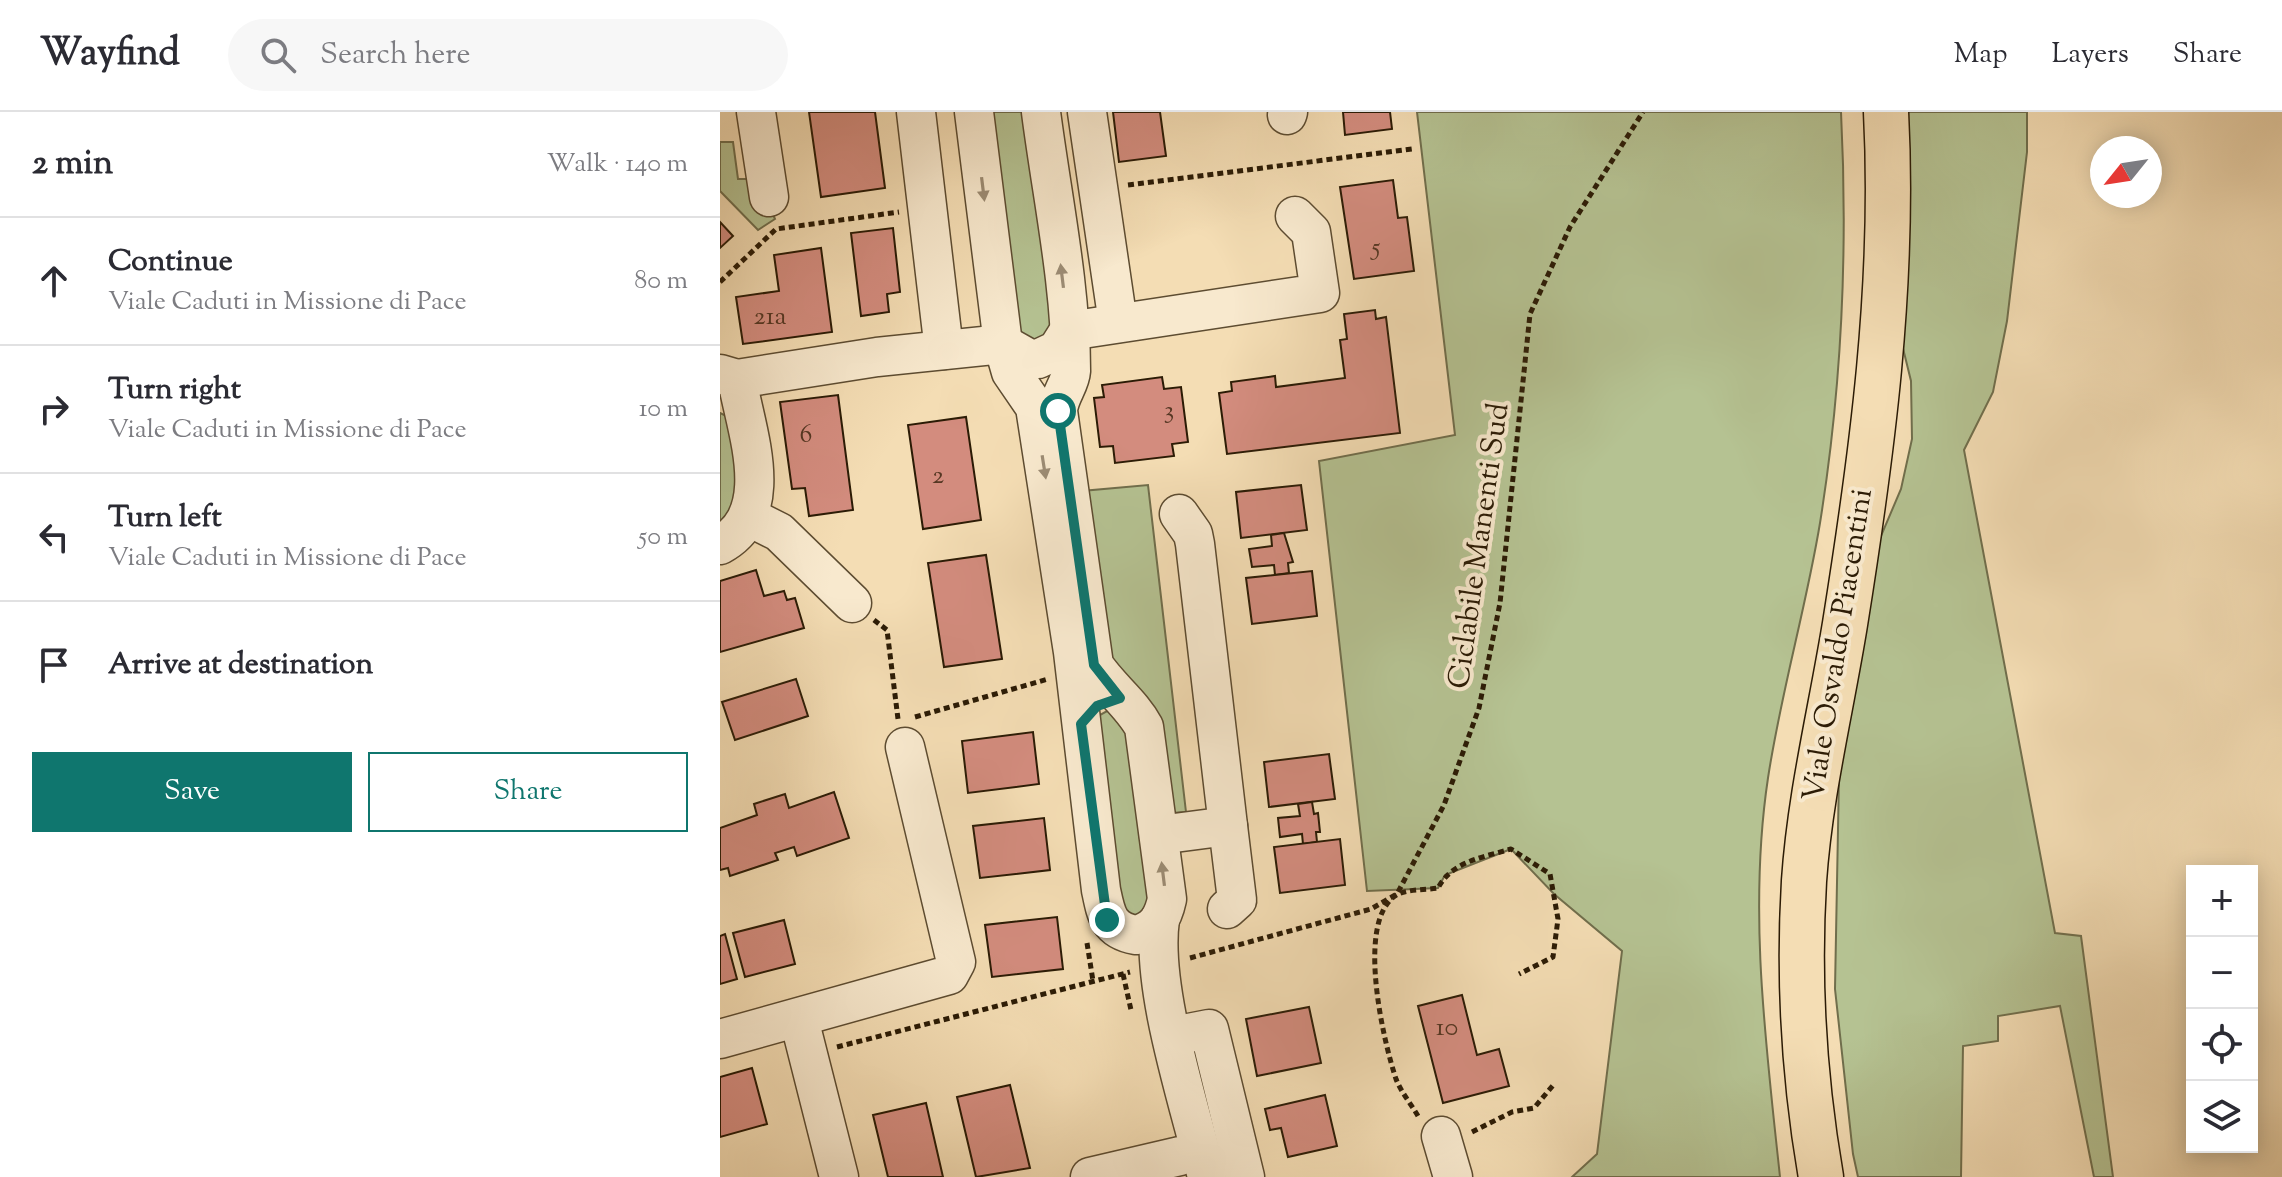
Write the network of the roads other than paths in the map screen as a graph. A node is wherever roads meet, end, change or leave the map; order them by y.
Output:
1 (756, 112) edge
2 (916, 112) edge
3 (974, 112) edge
4 (1041, 112) edge
5 (1087, 112) edge
6 (1886, 112) edge
7 (769, 197) dead end
8 (1295, 216) dead end
9 (1118, 323) junction
10 (1069, 331) junction
11 (1003, 344) junction
12 (944, 350) junction
13 (729, 376) edge
14 (1179, 514) dead end
15 (749, 517) junction
16 (720, 545) edge
17 (852, 603) road end
18 (1120, 698) junction
19 (1081, 724) junction
20 (905, 747) dead end
21 (1228, 826) junction
22 (1159, 835) junction
23 (1227, 909) dead end
24 (1160, 919) junction
25 (1117, 930) junction
26 (1147, 969) junction
27 (799, 1019) junction
28 (1173, 1036) junction
29 (720, 1039) edge
30 (1441, 1136) road end
31 (1190, 1170) edge
32 (839, 1177) edge
33 (1090, 1177) edge
34 (1245, 1177) edge
35 (1453, 1177) edge
36 (1821, 1177) edge

1 - 7 street
2 - 12 street
3 -> 11 street
10 -> 4 street
5 - 9 street
6 - 36 main road, Viale Osvaldo Piacentini
8 - 9 street
9 - 10 street
10 - 11 street
10 - 18 street
11 - 12 street
11 -> 19 street
12 - 13 street
13 - 15 street
14 - 21 street
15 - 16 street
15 - 17 street
18 - 19 street
18 - 22 street
19 - 25 street
20 - 27 street
21 - 22 street
21 - 23 street
24 -> 22 street
24 - 25 street
24 - 26 street
25 - 26 street
26 - 28 street
26 - 31 street
27 - 29 street
27 - 32 street
28 - 31 street
28 - 34 street
30 - 35 street
31 - 33 street

